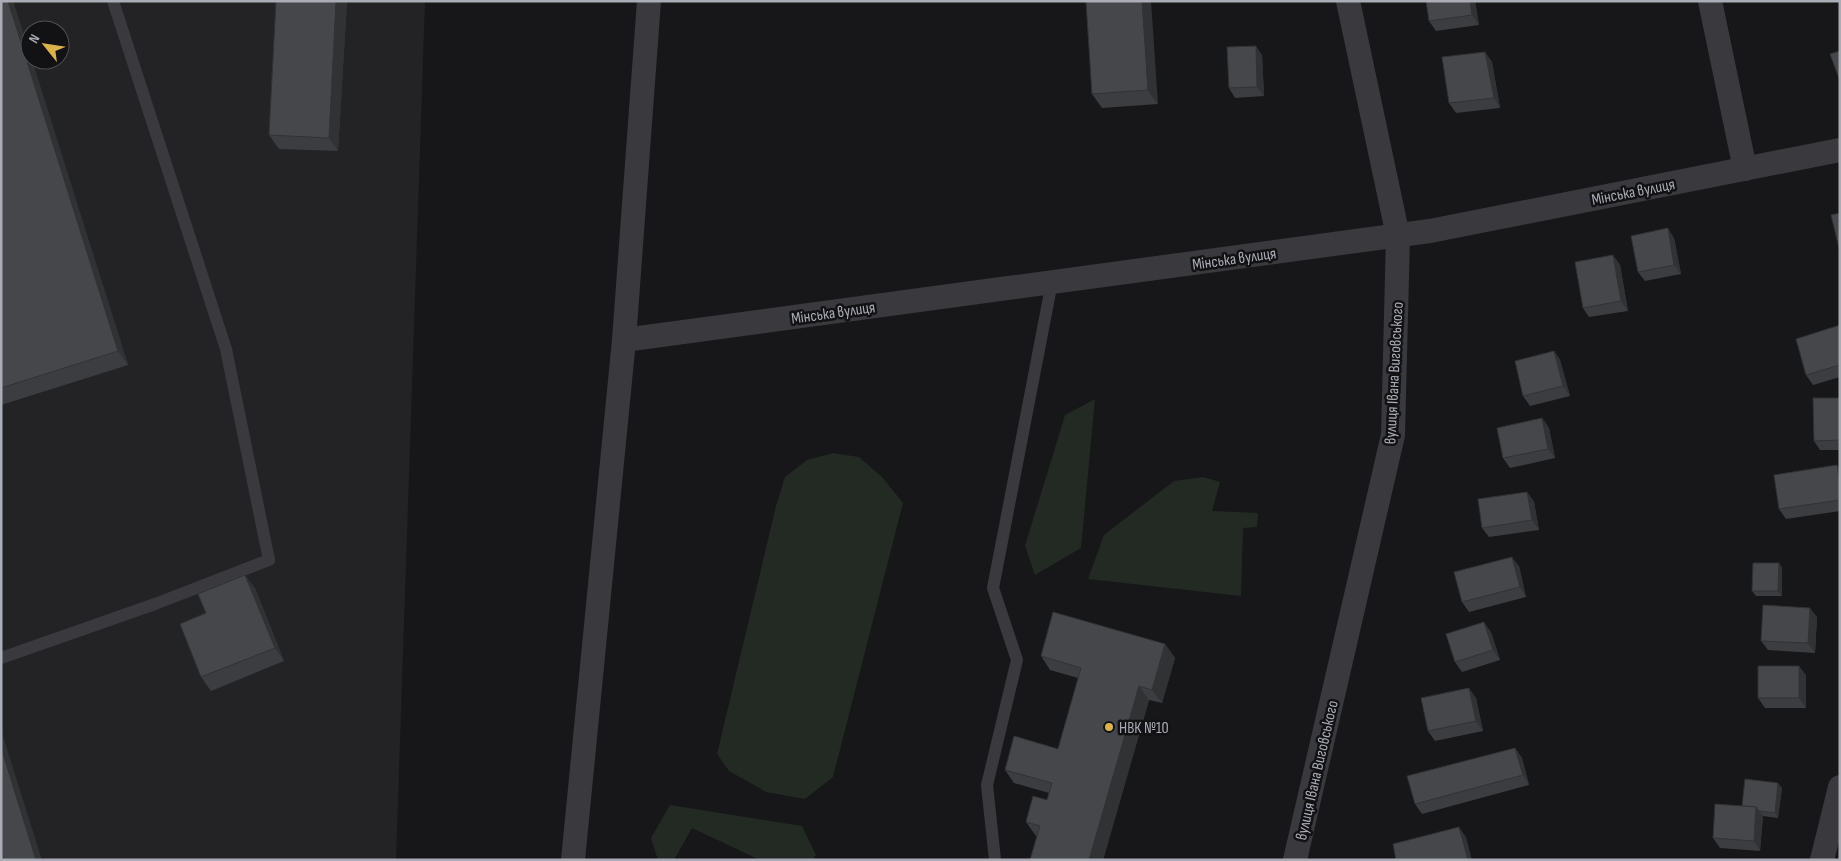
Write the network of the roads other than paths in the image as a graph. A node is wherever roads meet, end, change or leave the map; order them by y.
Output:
1 (113, 1) edge
2 (649, 1) edge
3 (1348, 1) edge
4 (1710, 1) edge
5 (1840, 150) edge
6 (1745, 169) junction
7 (1398, 236) junction
8 (1052, 282) junction
9 (624, 340) junction
10 (1, 658) edge
11 (1840, 787) edge
12 (573, 860) edge
13 (995, 860) edge
14 (1296, 860) edge
15 (1822, 860) edge

1 - 10 lane
2 - 9 street
3 - 7 street, вулиця Івана Виговського
4 - 6 street
5 - 6 street, Мінська вулиця
6 - 7 street, Мінська вулиця
7 - 8 street, Мінська вулиця
7 - 14 street, вулиця Івана Виговського
8 - 9 street, Мінська вулиця
8 - 13 lane
9 - 12 street
11 - 15 street

